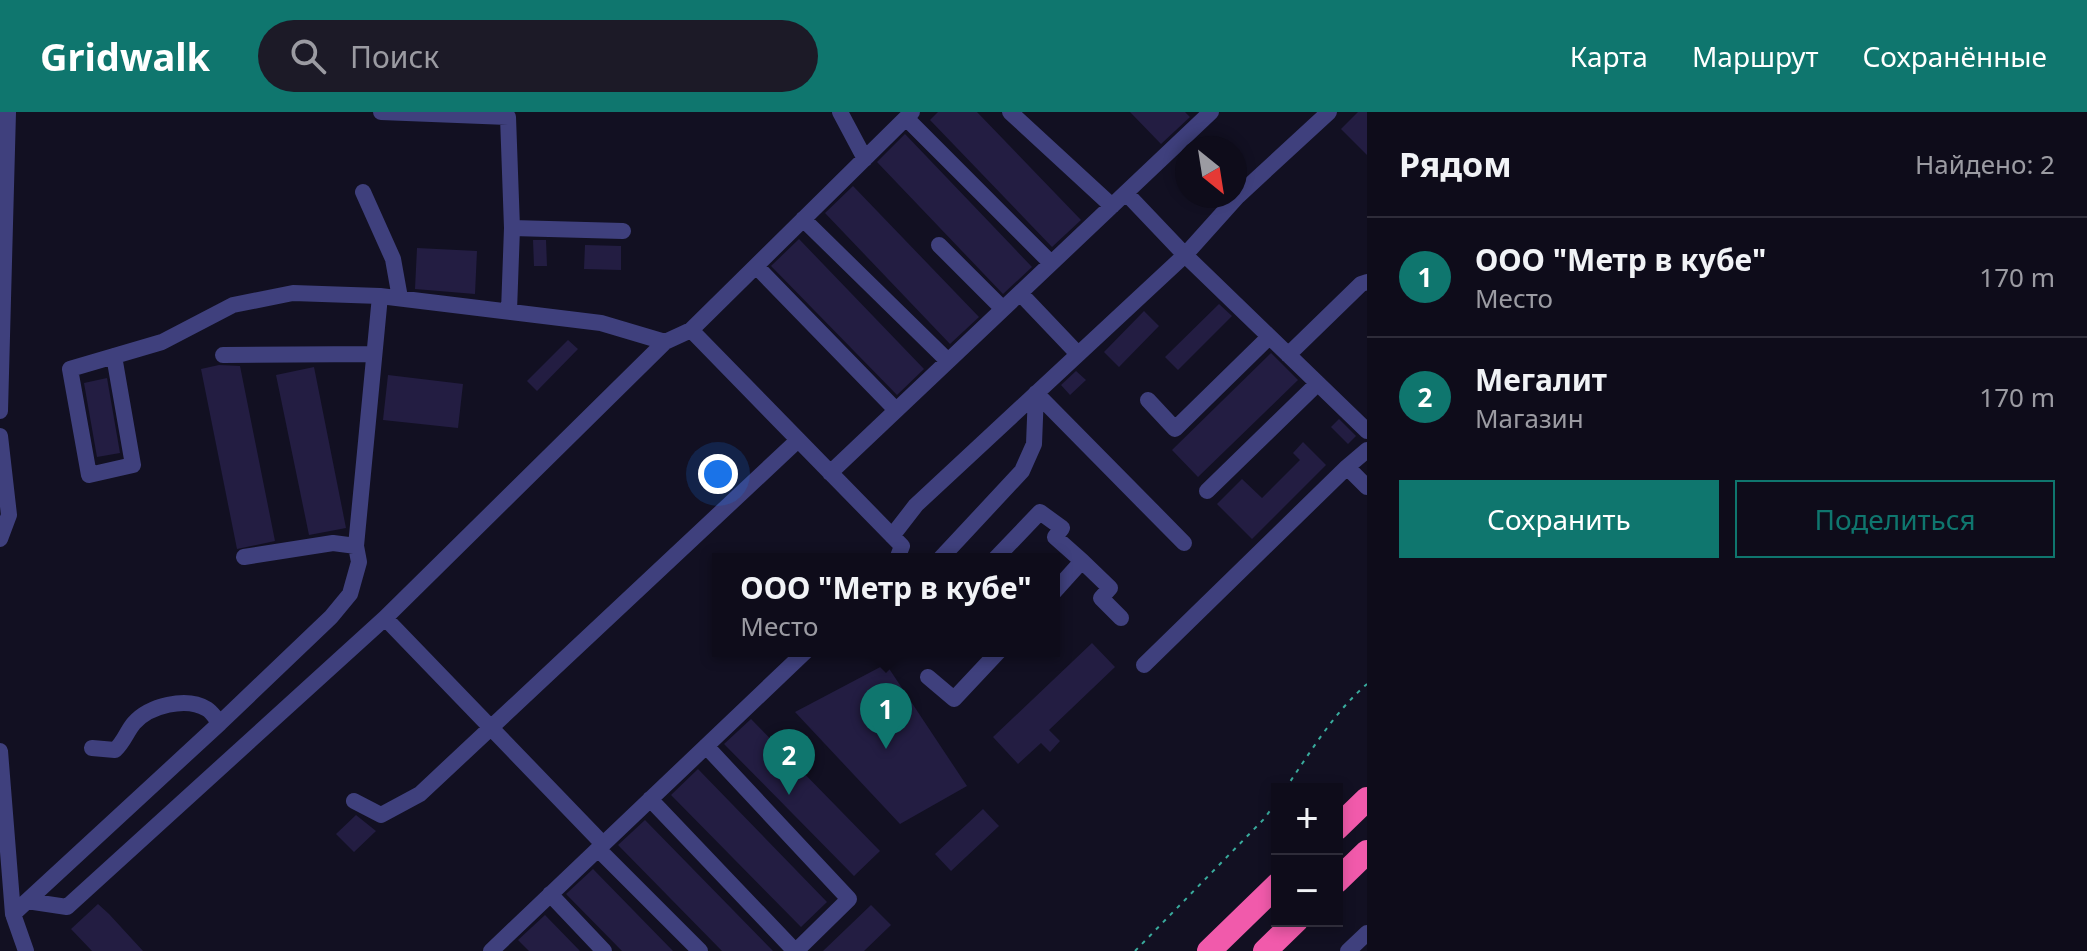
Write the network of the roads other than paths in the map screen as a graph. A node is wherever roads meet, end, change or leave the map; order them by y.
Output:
1 (8, 112) edge
2 (381, 112) edge
3 (840, 112) edge
4 (1010, 112) edge
5 (1211, 112) edge
6 (1329, 112) edge
7 (509, 115) edge
8 (909, 115) edge
9 (865, 159) junction
10 (363, 192) dead end
11 (1126, 193) junction
12 (1112, 206) junction
13 (803, 219) junction
14 (512, 228) junction
15 (623, 231) dead end
16 (939, 245) dead end
17 (1185, 255) junction
18 (1051, 263) junction
19 (756, 266) junction
20 (1367, 282) edge
21 (1020, 293) junction
22 (380, 296) junction
23 (400, 298) junction
24 (1003, 309) junction
25 (509, 311) junction
26 (691, 330) junction
27 (1269, 337) junction
28 (665, 342) junction
29 (1, 347) edge
30 (374, 354) junction
31 (1078, 354) junction
32 (223, 355) dead end
33 (1288, 355) junction
34 (114, 356) junction
35 (948, 361) junction
36 (1317, 384) junction
37 (1036, 393) junction
38 (1148, 400) dead end
39 (896, 410) junction
40 (0, 411) edge
41 (1367, 431) edge
42 (0, 436) edge
43 (798, 440) junction
44 (1367, 450) edge
45 (1347, 467) junction
46 (830, 473) junction
47 (1367, 487) edge
48 (1207, 491) dead end
49 (892, 536) junction
50 (0, 539) edge
51 (1184, 543) dead end
52 (356, 546) junction
53 (899, 553) edge
54 (946, 553) edge
55 (1001, 553) edge
56 (244, 557) dead end
57 (1082, 561) junction
58 (1060, 585) edge
59 (385, 618) junction
60 (1121, 618) dead end
61 (800, 657) edge
62 (993, 657) edge
63 (1144, 665) dead end
64 (928, 677) dead end
65 (220, 723) junction
66 (491, 728) junction
67 (706, 746) junction
68 (92, 748) dead end
69 (0, 751) edge
70 (650, 799) junction
71 (1367, 799) edge
72 (354, 801) dead end
73 (1343, 822) edge
74 (600, 846) junction
75 (1367, 852) edge
76 (1343, 875) edge
77 (1271, 891) edge
78 (550, 894) junction
79 (27, 901) junction
80 (13, 914) junction
81 (1290, 927) edge
82 (1367, 933) edge
83 (492, 950) edge
84 (26, 951) edge
85 (604, 951) edge
86 (700, 951) edge
87 (796, 951) edge
88 (1209, 951) edge
89 (1265, 951) edge
90 (1348, 951) edge

1 - 29 street
2 - 7 street
3 - 9 street
4 - 12 street
5 - 11 street
6 - 17 street
7 - 14 street
8 - 9 street
8 - 18 street
9 - 13 street
10 - 23 street
11 - 12 street
11 - 17 street
12 - 18 street
13 - 19 street
13 - 35 street
14 - 15 street
14 - 25 street
16 - 24 street
17 - 27 street
17 - 31 street
18 - 21 street
19 - 26 street
19 - 39 street
20 - 33 street
21 - 24 street
21 - 31 street
22 - 23 street
22 - 30 street
22 - 34 street
23 - 25 street
24 - 35 street
25 - 28 street
26 - 28 street
26 - 43 street
27 - 33 street
27 - 38 street
28 - 59 street
29 - 40 street
30 - 32 street
30 - 52 street
31 - 37 street
33 - 36 street
34 - 34 street
35 - 39 street
36 - 41 street
36 - 48 street
37 - 49 street
37 - 51 street
37 - 54 street
39 - 46 street
42 - 50 street
43 - 46 street
43 - 66 street
44 - 45 street
45 - 47 street
45 - 63 street
46 - 49 street
49 - 53 street
52 - 56 street
52 - 65 street
55 - 57 street
57 - 58 street
57 - 60 street
59 - 66 street
59 - 79 street
61 - 67 street
62 - 64 street
65 - 68 street
65 - 79 street
66 - 72 street
66 - 74 street
67 - 70 street
67 - 87 street
69 - 80 street
70 - 74 street
70 - 87 street
71 - 73 highway
74 - 78 street
74 - 86 street
75 - 76 highway
77 - 88 highway
78 - 83 street
78 - 85 street
79 - 80 street
80 - 84 street
81 - 89 highway
82 - 90 street

